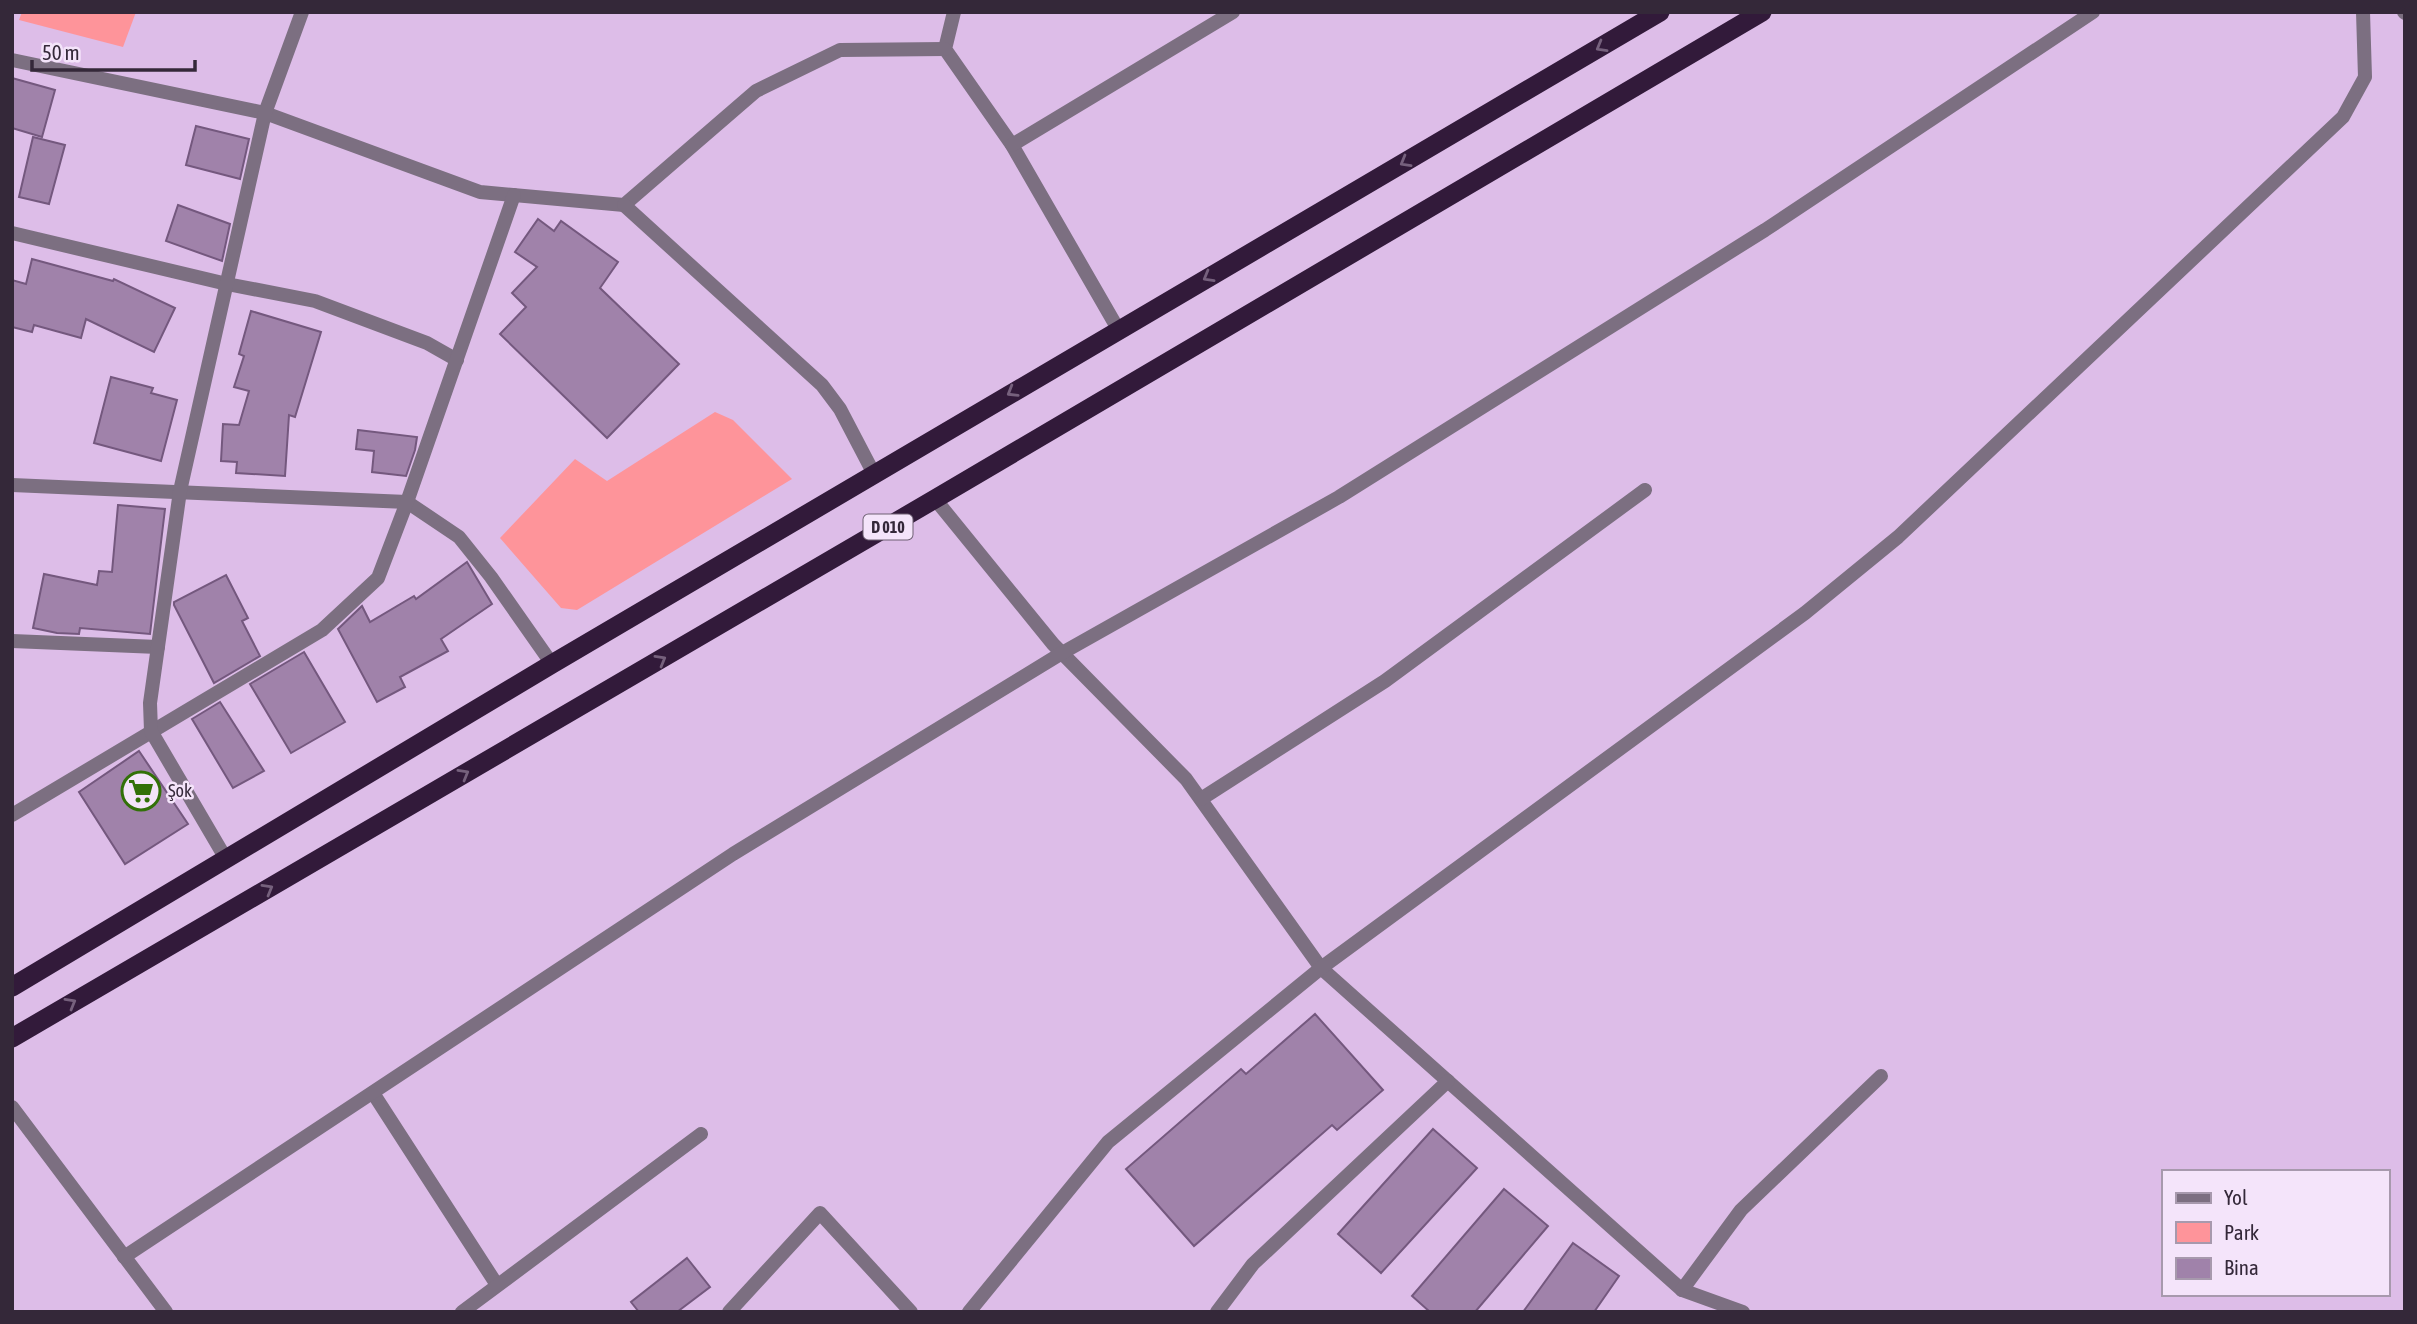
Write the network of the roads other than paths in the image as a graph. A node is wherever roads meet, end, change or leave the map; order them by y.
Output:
1 (302, 12) edge
2 (954, 12) edge
3 (1233, 12) edge
4 (1660, 12) edge
5 (1762, 12) edge
6 (2094, 12) edge
7 (2363, 12) edge
8 (946, 49) junction
9 (12, 60) edge
10 (265, 113) junction
11 (1012, 145) junction
12 (514, 195) junction
13 (624, 205) junction
14 (12, 233) edge
15 (227, 284) junction
16 (1118, 329) junction
17 (457, 360) junction
18 (874, 474) junction
19 (12, 485) edge
20 (1645, 490) dead end
21 (180, 491) junction
22 (935, 499) junction
23 (407, 502) junction
24 (12, 641) edge
25 (158, 647) junction
26 (1062, 653) junction
27 (552, 664) junction
28 (151, 731) junction
29 (1201, 799) junction
30 (12, 815) edge
31 (226, 859) junction
32 (1321, 968) junction
33 (12, 986) edge
34 (12, 1038) edge
35 (1881, 1076) dead end
36 (1448, 1082) junction
37 (373, 1093) junction
38 (12, 1107) edge
39 (701, 1134) dead end
40 (124, 1257) junction
41 (497, 1286) junction
42 (1682, 1290) junction
43 (166, 1312) edge
44 (462, 1312) edge
45 (729, 1312) edge
46 (911, 1312) edge
47 (969, 1312) edge
48 (1217, 1312) edge
49 (1743, 1312) edge

1 - 10 street
2 - 8 street
3 - 11 street
4 -> 16 highway
5 - 22 highway, D 010
6 - 26 street
7 - 32 street
8 - 11 street
8 - 13 street
9 - 10 street
10 - 12 street
10 - 15 street
11 - 16 street
12 - 13 street
12 - 17 street
13 - 18 street
14 - 15 street
15 - 17 street
15 - 21 street
16 -> 18 highway
17 - 23 street
18 - 27 highway
19 - 21 street
20 - 29 street
21 - 23 street
21 - 25 street
22 - 26 street
34 -> 22 highway, D 010
23 - 27 street
23 - 28 street
24 - 25 street
25 - 28 street
26 - 29 street
26 - 37 street
27 - 31 highway
28 - 30 street
28 - 31 street
29 - 32 street
31 - 33 highway
32 - 36 street
32 - 47 street
35 - 42 street
36 - 42 street
36 - 48 street
37 - 40 street
37 - 41 street
38 - 40 street
39 - 41 street
40 - 43 street
41 - 44 street
42 - 49 street
45 - 46 street

